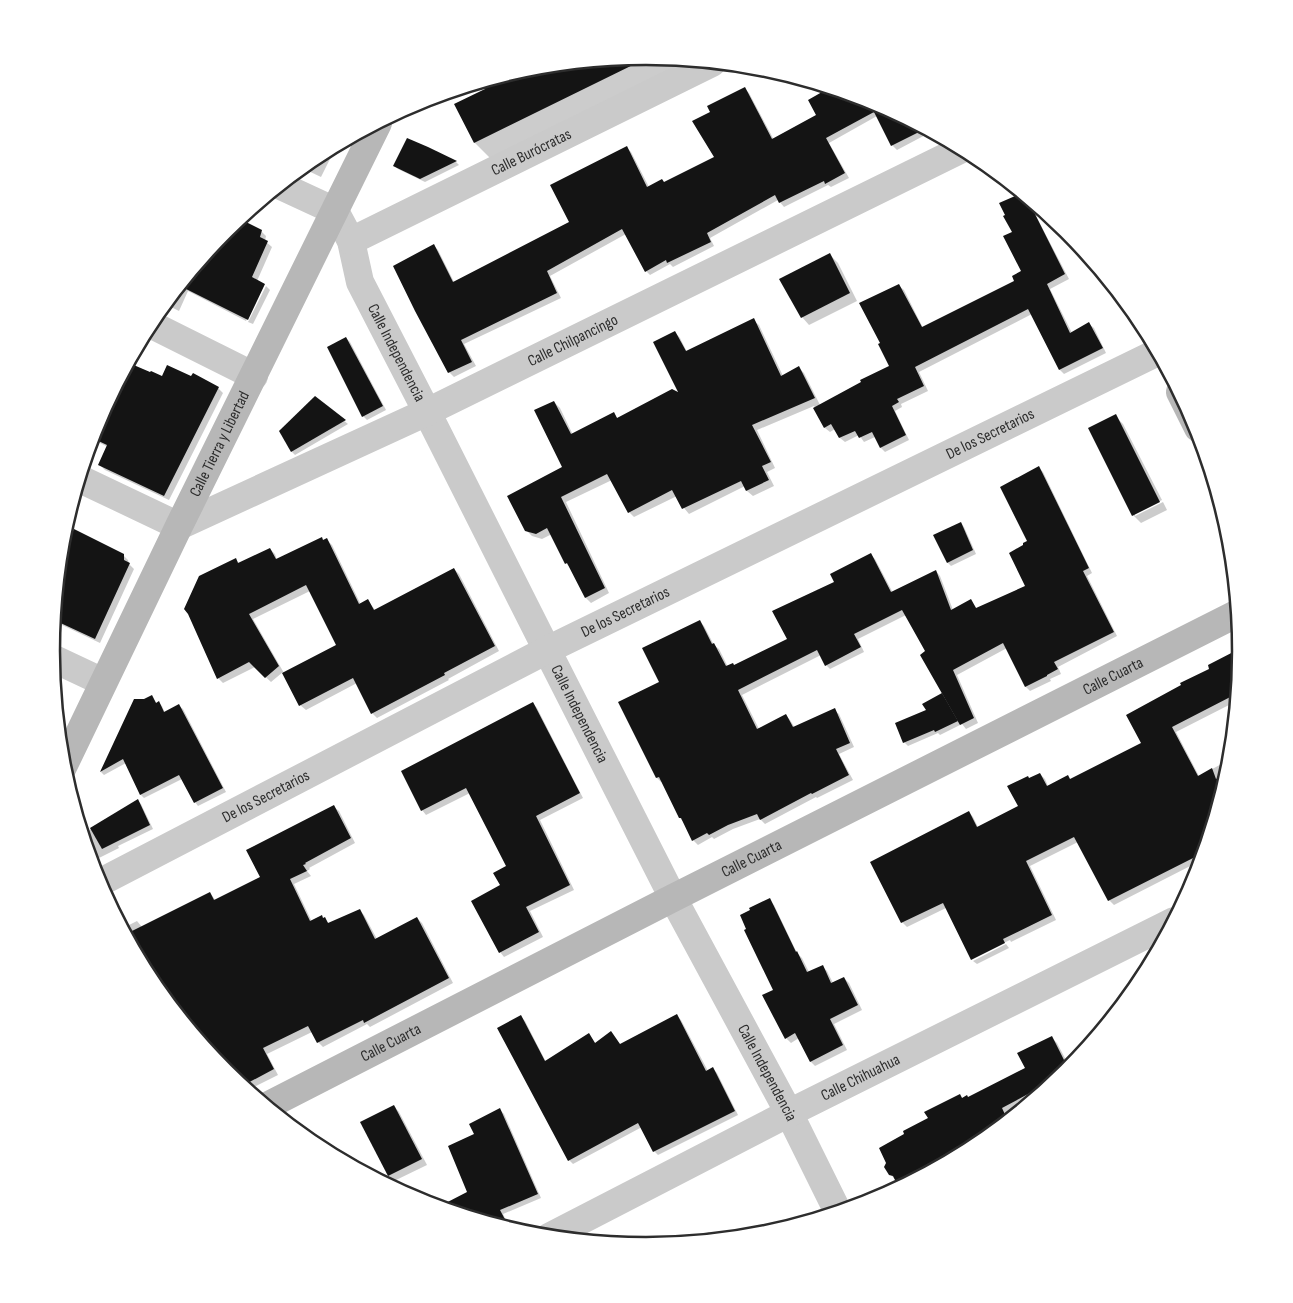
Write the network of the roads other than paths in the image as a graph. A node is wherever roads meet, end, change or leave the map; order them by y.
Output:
1 (702, 68) edge
2 (373, 133) edge
3 (954, 153) edge
4 (286, 189) edge
5 (335, 211) junction
6 (351, 241) junction
7 (158, 328) edge
8 (1152, 355) edge
9 (254, 376) junction
10 (427, 412) junction
11 (85, 482) edge
12 (179, 526) junction
13 (1232, 616) edge
14 (547, 650) junction
15 (60, 662) edge
16 (103, 682) junction
17 (69, 754) edge
18 (106, 879) edge
19 (673, 898) junction
20 (1165, 926) edge
21 (273, 1103) edge
22 (789, 1113) junction
23 (835, 1207) edge
24 (560, 1231) edge

1 - 6 street, Calle Burócratas
2 - 5 street, Calle Tierra y Libertad
3 - 10 street, Calle Chilpancingo
4 - 5 street
5 - 6 street, Calle Independencia
5 - 9 street, Calle Tierra y Libertad
6 - 10 street, Calle Independencia
7 - 9 street
8 - 14 street, De los Secretarios
9 - 12 street, Calle Tierra y Libertad
10 - 12 street, Calle Chilpancingo
10 - 14 street, Calle Independencia
11 - 12 street
12 - 16 street, Calle Tierra y Libertad
13 - 19 street, Calle Cuarta
14 - 18 street, De los Secretarios
14 - 19 street, Calle Independencia
15 - 16 street
16 - 17 street, Calle Tierra y Libertad
19 - 21 street, Calle Cuarta
19 - 22 street, Calle Independencia
20 - 22 street, Calle Chihuahua
22 - 23 street, Calle Independencia
22 - 24 street, Calle Chihuahua

